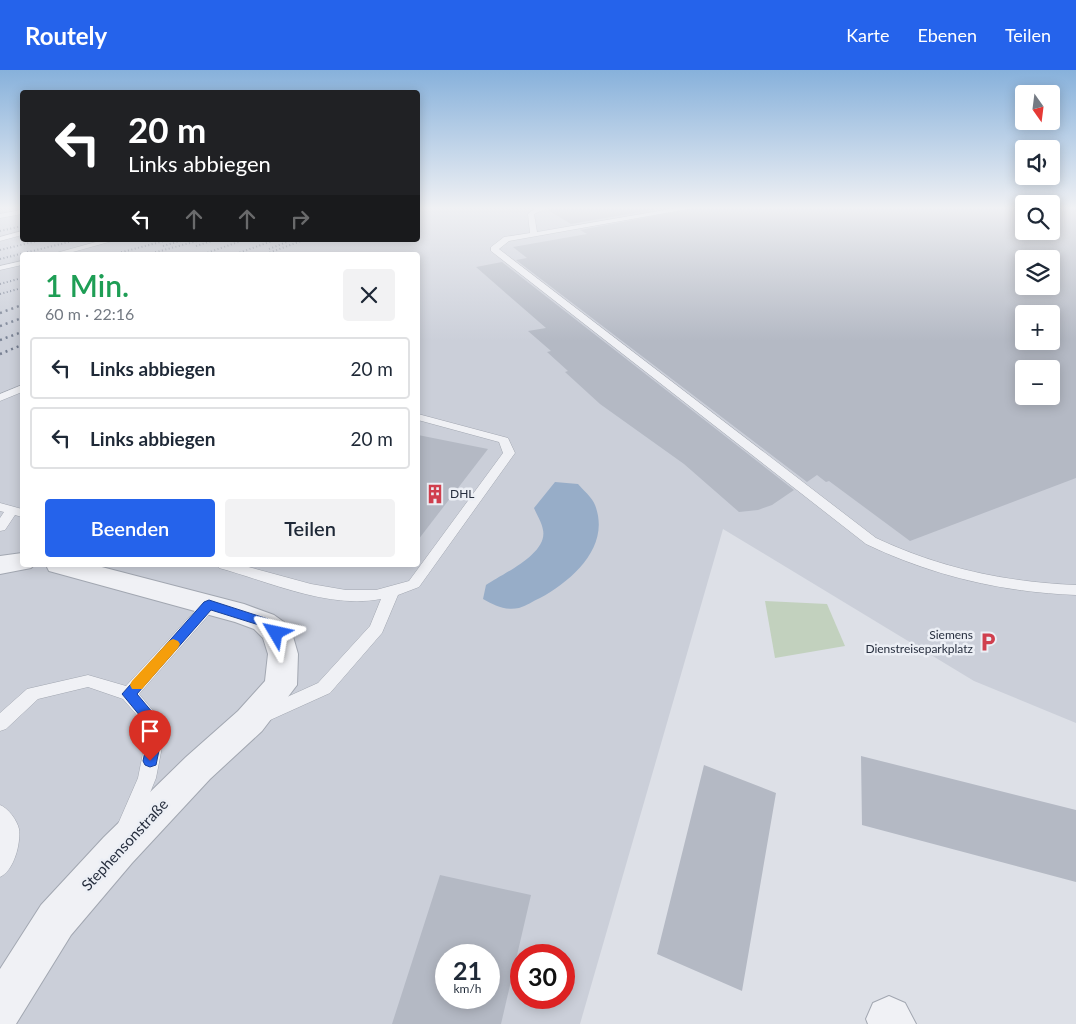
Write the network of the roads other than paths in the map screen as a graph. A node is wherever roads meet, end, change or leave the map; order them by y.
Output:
1 (497, 252) edge
2 (20, 263) edge
3 (0, 268) edge
4 (20, 389) edge
5 (0, 398) edge
6 (420, 417) edge
7 (12, 510) edge
8 (0, 527) edge
9 (20, 562) edge
10 (0, 565) edge
11 (66, 567) edge
12 (232, 567) edge
13 (1076, 590) edge
14 (391, 593) junction
15 (209, 605) junction
16 (129, 694) junction
17 (250, 722) junction
18 (0, 724) edge
19 (0, 814) edge
20 (118, 850) junction
21 (0, 867) edge
22 (0, 1009) edge

1 - 13 lane
2 - 3 lane
4 - 5 lane
6 - 14 lane
7 - 8 lane
9 - 10 street
11 - 15 street, Stephensonstraße
12 - 14 lane
14 - 17 lane
15 - 16 lane
15 - 17 street, Stephensonstraße
16 - 18 lane
16 - 20 lane
17 - 20 street, Stephensonstraße
19 - 21 lane
20 - 22 street, Stephensonstraße

